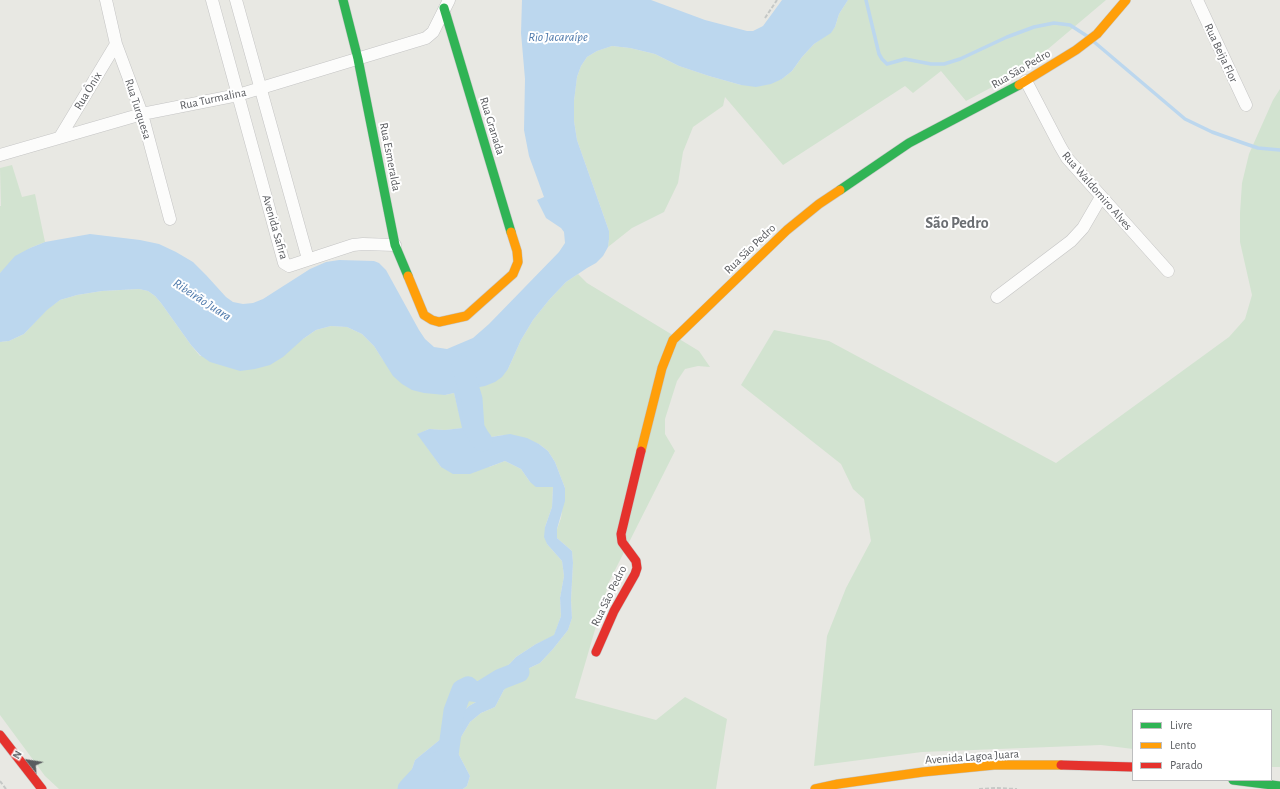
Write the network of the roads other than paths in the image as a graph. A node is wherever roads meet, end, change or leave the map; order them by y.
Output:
1 (106, 0) edge
2 (212, 0) edge
3 (236, 0) edge
4 (343, 0) edge
5 (1126, 0) edge
6 (1197, 0) edge
7 (446, 4) edge
8 (116, 44) junction
9 (358, 59) junction
10 (1026, 81) junction
11 (260, 88) junction
12 (238, 95) junction
13 (1246, 105) dead end
14 (142, 114) junction
15 (60, 137) junction
16 (0, 155) edge
17 (1101, 197) junction
18 (170, 219) dead end
19 (394, 245) junction
20 (308, 259) junction
21 (1168, 271) dead end
22 (997, 297) dead end
23 (424, 315) joint
24 (596, 652) dead end
25 (0, 736) edge
26 (1132, 767) edge
27 (1242, 781) edge
28 (1280, 786) edge
29 (42, 789) edge
30 (815, 789) edge

1 - 8 street, Rua Turquesa
2 - 12 street, Avenida Safira
3 - 11 street, Avenida Safira
4 - 9 street, Rua Esmeralda
5 - 10 street, Rua São Pedro
6 - 13 street, Rua Beija Flor
7 - 9 street, Rua Turmalina
7 - 23 street, Rua Granada
8 - 14 street, Rua Turquesa
8 - 15 street, Rua Ônix
9 - 11 street, Rua Turmalina
9 - 19 street, Rua Esmeralda
10 - 17 street, Rua Waldomiro Alves
10 - 24 street, Rua São Pedro
11 - 12 street, Rua Turmalina
11 - 20 street, Avenida Safira
12 - 14 street, Rua Turmalina
12 - 20 street, Avenida Safira
14 - 15 street, Rua Turmalina
14 - 18 street, Rua Turquesa
15 - 16 street, Rua Turmalina
17 - 21 street, Rua Waldomiro Alves
17 - 22 street
19 - 20 street
19 - 23 street, Rua Esmeralda
25 - 29 street
26 - 30 street, Avenida Lagoa Juara
27 - 28 street

